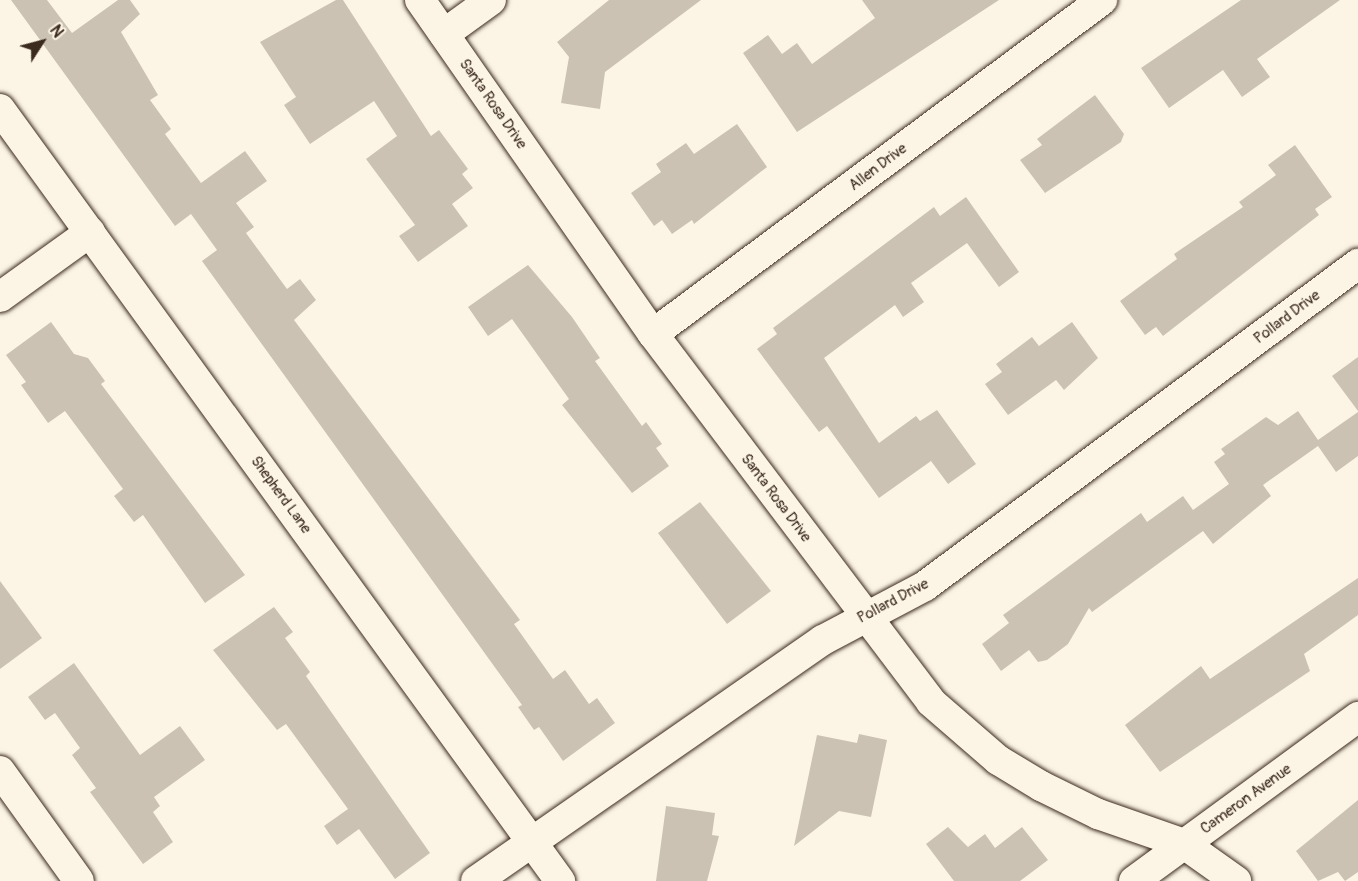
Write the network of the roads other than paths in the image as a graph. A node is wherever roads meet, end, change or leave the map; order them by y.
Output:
1 (420, 0) edge
2 (491, 0) edge
3 (1102, 0) edge
4 (444, 34) junction
5 (0, 110) edge
6 (90, 232) junction
7 (1358, 264) edge
8 (0, 297) edge
9 (653, 334) junction
10 (865, 616) junction
11 (1358, 717) edge
12 (0, 771) edge
13 (532, 840) junction
14 (1184, 844) junction
15 (79, 881) edge
16 (476, 881) edge
17 (560, 881) edge
18 (1134, 881) edge
19 (1236, 881) edge

1 - 4 street, Santa Rosa Drive
2 - 4 street
3 - 9 street, Allen Drive
4 - 9 street, Santa Rosa Drive
5 - 6 street, Shepherd Lane
6 - 8 street
6 - 13 street, Shepherd Lane
7 - 10 street, Pollard Drive
9 - 10 street, Santa Rosa Drive
10 - 13 street, Pollard Drive
10 - 14 street, Santa Rosa Drive
11 - 14 street, Cameron Avenue
12 - 15 street
13 - 16 street, Pollard Drive
13 - 17 street, Shepherd Lane
14 - 18 street, Cameron Avenue
14 - 19 street, Santa Rosa Drive

